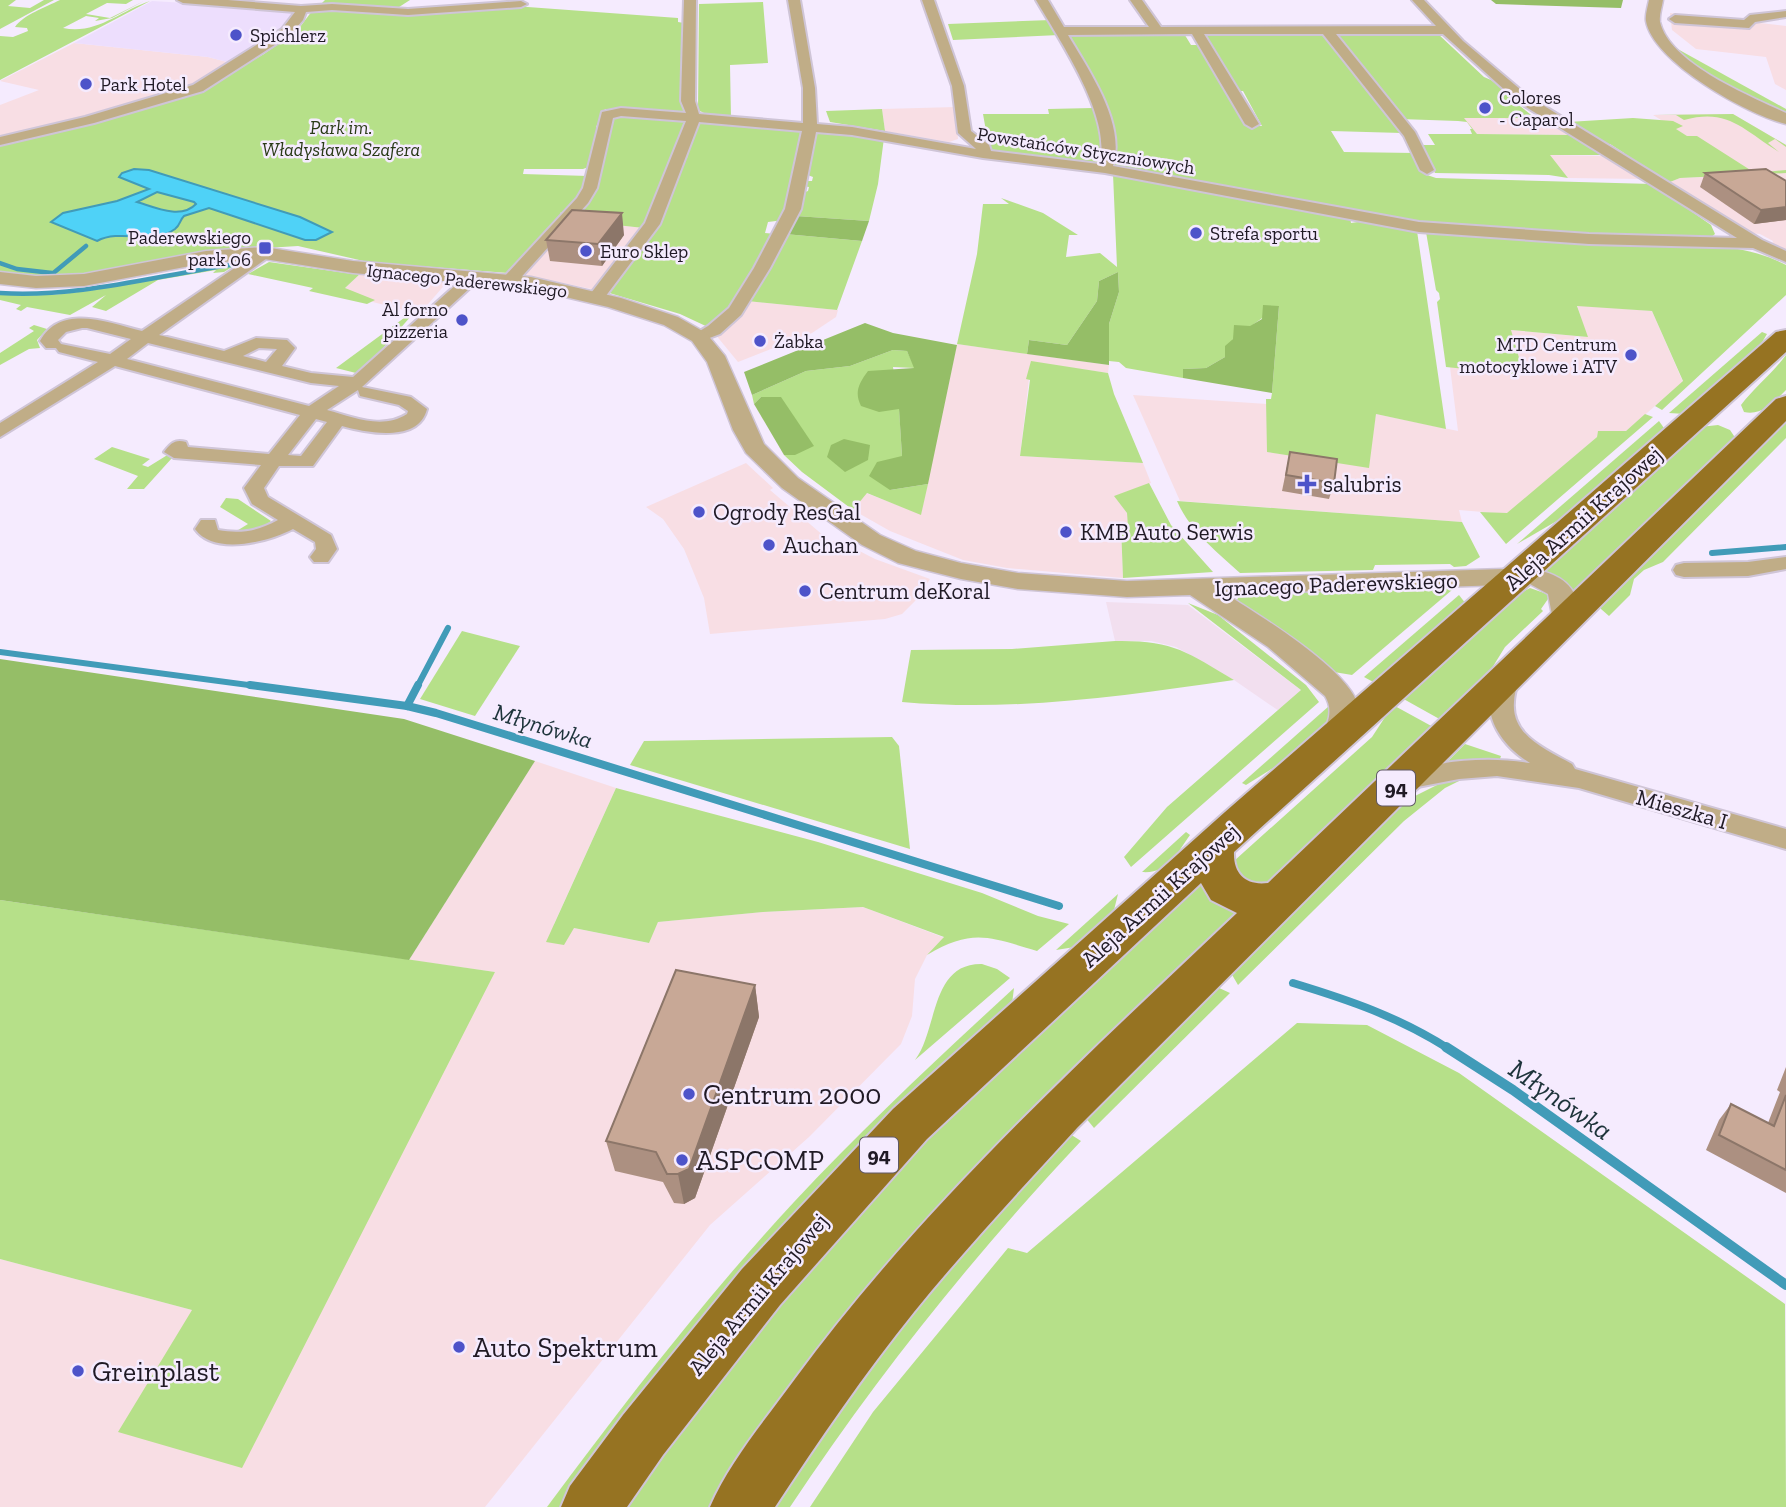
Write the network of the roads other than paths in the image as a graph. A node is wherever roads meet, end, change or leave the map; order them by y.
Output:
1 (183, 0) edge
2 (690, 0) edge
3 (794, 0) edge
4 (928, 0) edge
5 (1042, 0) edge
6 (1136, 0) edge
7 (1418, 0) edge
8 (1656, 0) edge
9 (521, 4) dead end
10 (301, 9) junction
11 (1786, 14) edge
12 (1675, 19) dead end
13 (1157, 30) junction
14 (1444, 30) junction
15 (1059, 31) junction
16 (1327, 31) junction
17 (1657, 31) junction
18 (1197, 32) junction
19 (1786, 106) edge
20 (694, 118) junction
21 (1786, 119) edge
22 (1252, 124) dead end
23 (810, 126) junction
24 (0, 141) edge
25 (984, 154) junction
26 (1105, 169) junction
27 (1427, 170) dead end
28 (1756, 243) junction
29 (264, 253) junction
30 (1786, 257) edge
31 (474, 277) junction
32 (0, 278) edge
33 (510, 280) junction
34 (596, 297) junction
35 (147, 337) junction
36 (699, 337) junction
37 (1786, 338) edge
38 (226, 357) junction
39 (113, 360) junction
40 (269, 368) junction
41 (361, 387) junction
42 (1786, 405) edge
43 (1707, 408) junction
44 (312, 412) junction
45 (339, 418) junction
46 (1761, 429) junction
47 (0, 431) edge
48 (179, 446) dead end
49 (274, 460) junction
50 (306, 462) junction
51 (294, 479) dead end
52 (294, 519) junction
53 (208, 524) dead end
54 (321, 557) dead end
55 (1786, 563) edge
56 (1684, 570) dead end
57 (1516, 577) junction
58 (1197, 588) junction
59 (1566, 620) junction
60 (1506, 680) junction
61 (1335, 738) junction
62 (1579, 779) junction
63 (1402, 781) junction
64 (1786, 839) edge
65 (1214, 846) junction
66 (1285, 895) junction
67 (591, 1507) edge
68 (740, 1507) edge

1 - 10 street
2 - 20 street
3 - 23 street
4 - 25 street
5 - 15 street
6 - 13 street
7 - 14 street
8 - 17 street
9 - 10 street
10 - 24 street
11 - 12 street
13 - 15 street
13 - 18 street
14 - 16 street
14 - 28 street
15 - 26 street
16 - 18 street
16 - 27 street
17 - 19 street
17 - 21 street
18 - 22 street
20 - 23 street, Powstańców Styczniowych
20 - 33 street, Powstańców Styczniowych
20 - 34 street
23 - 25 street, Powstańców Styczniowych
23 - 36 street
25 - 26 street, Powstańców Styczniowych
26 - 28 street, Powstańców Styczniowych
28 - 30 street
29 - 31 street, Ignacego Paderewskiego
29 - 32 street, Ignacego Paderewskiego
29 - 35 street
31 - 33 street, Ignacego Paderewskiego
31 - 41 street
33 - 34 street, Ignacego Paderewskiego
34 - 36 street, Ignacego Paderewskiego
35 - 38 street
35 - 39 street
35 - 39 street
36 - 58 street, Ignacego Paderewskiego
37 - 43 main road, Aleja Armii Krajowej / 94
38 - 40 street
38 - 40 street
39 - 44 street
39 - 47 street
40 - 41 street
41 - 44 street
41 - 45 street
42 - 46 main road, 94
43 - 46 main road
43 - 57 main road, Aleja Armii Krajowej / 94
44 - 45 street
44 - 49 street
45 - 50 street
46 - 59 main road, 94
48 - 49 street
49 - 50 street
49 - 52 street
50 - 51 street
52 - 53 street
52 - 54 street
55 - 56 street
57 - 58 street, Ignacego Paderewskiego
57 - 59 street, Ignacego Paderewskiego
57 - 61 main road, Aleja Armii Krajowej / 94
58 - 61 street, Ignacego Paderewskiego
59 - 60 main road, 94
60 - 62 street, Mieszka I
60 - 63 main road, 94
61 - 65 main road, Aleja Armii Krajowej / 94
62 - 63 street, Mieszka I
62 - 64 street, Mieszka I
63 - 66 main road, 94
65 - 66 main road
65 - 67 main road, Aleja Armii Krajowej / 94
66 - 68 main road, 94

